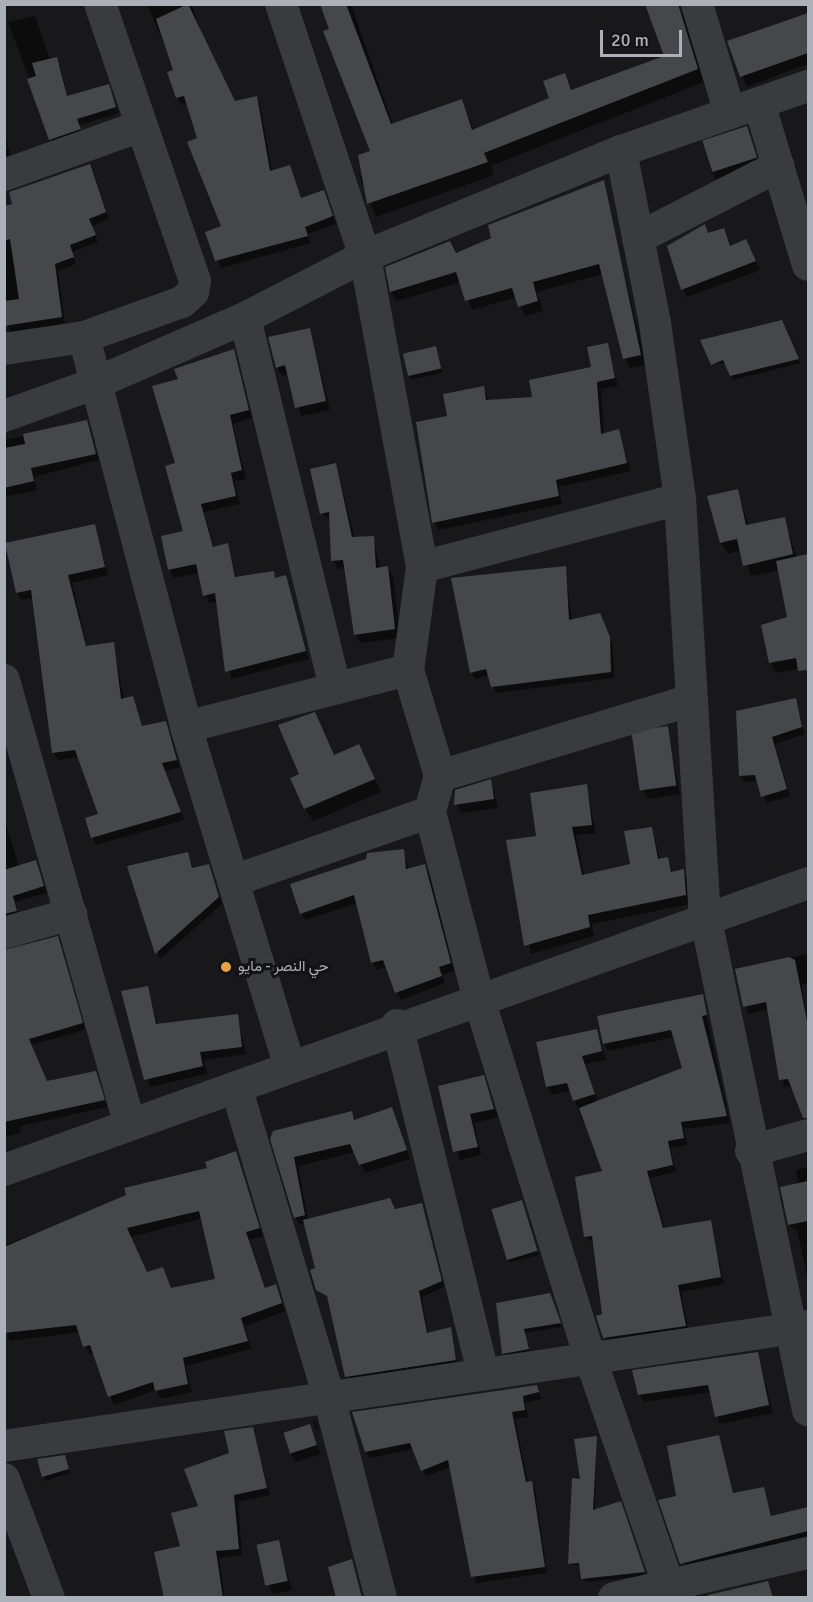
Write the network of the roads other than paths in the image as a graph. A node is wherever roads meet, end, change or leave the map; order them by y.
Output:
1 (100, 4) edge
2 (281, 4) edge
3 (697, 4) edge
4 (808, 86) edge
5 (744, 108) junction
6 (141, 126) junction
7 (621, 151) junction
8 (778, 166) junction
9 (4, 175) edge
10 (638, 238) junction
11 (365, 256) junction
12 (808, 265) edge
13 (245, 318) junction
14 (84, 337) junction
15 (4, 349) edge
16 (96, 383) junction
17 (4, 416) edge
18 (680, 499) junction
19 (422, 567) junction
20 (408, 670) junction
21 (4, 680) edge
22 (335, 688) junction
23 (689, 701) junction
24 (9, 711) edge
25 (186, 727) junction
26 (440, 776) junction
27 (430, 812) junction
28 (233, 881) junction
29 (808, 883) edge
30 (71, 915) junction
31 (705, 915) junction
32 (4, 933) edge
33 (478, 996) junction
34 (397, 1025) junction
35 (290, 1067) junction
36 (236, 1087) junction
37 (130, 1124) junction
38 (808, 1135) edge
39 (751, 1151) junction
40 (4, 1170) edge
41 (800, 1327) edge
42 (590, 1357) junction
43 (483, 1373) junction
44 (329, 1396) junction
45 (808, 1410) edge
46 (4, 1446) edge
47 (4, 1479) edge
48 (808, 1553) edge
49 (672, 1593) edge
50 (49, 1598) edge
51 (381, 1598) edge
52 (614, 1598) edge

1 - 6 street
2 - 11 street
3 - 5 street
4 - 5 street
5 - 7 street
5 - 8 street
6 - 9 street
6 - 14 street
7 - 10 street
7 - 11 street
8 - 10 street
8 - 12 street
10 - 18 street
11 - 13 street
11 - 19 street
13 - 16 street
13 - 22 street
14 - 15 street
14 - 16 street
16 - 17 street
16 - 25 street
18 - 19 street
18 - 23 street
19 - 20 street
20 - 22 street
20 - 26 street
21 - 24 street
22 - 25 street
23 - 26 street
23 - 31 street
24 - 30 street
25 - 28 street
26 - 27 street
27 - 28 street
27 - 33 street
28 - 35 street
29 - 31 street
30 - 32 street
30 - 37 street
31 - 33 street
31 - 39 street
33 - 34 street
33 - 42 street
34 - 35 street
34 - 43 street
35 - 36 street
36 - 37 street
36 - 44 street
37 - 40 street
38 - 39 street
39 - 41 street
41 - 42 street
41 - 45 street
42 - 43 street
42 - 49 street
43 - 44 street
44 - 46 street
44 - 51 street
47 - 50 street
48 - 49 street
49 - 52 street

